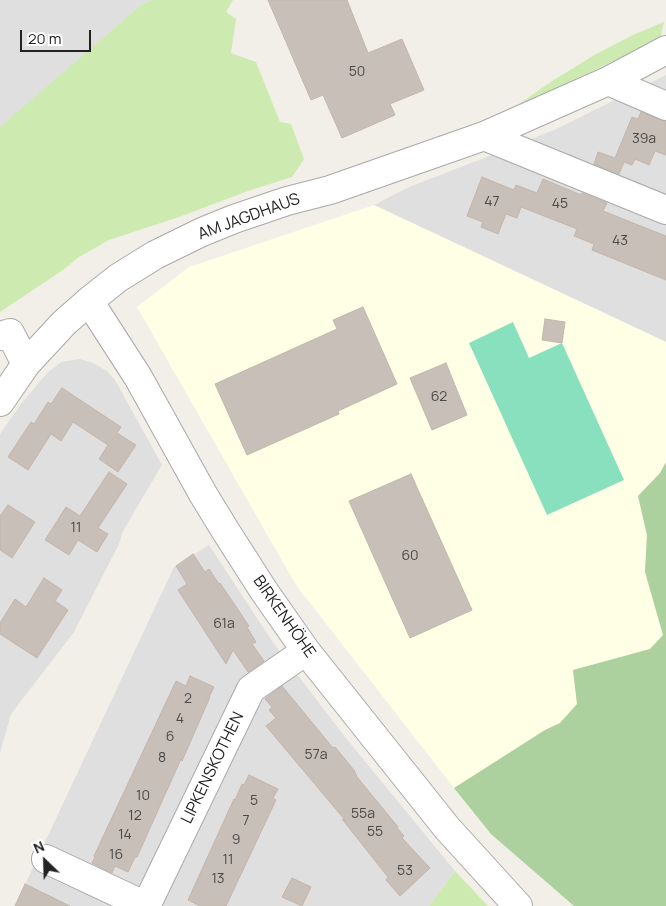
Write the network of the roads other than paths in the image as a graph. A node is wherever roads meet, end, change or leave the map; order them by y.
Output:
1 (666, 50) edge
2 (608, 81) junction
3 (666, 106) edge
4 (484, 136) junction
5 (666, 210) edge
6 (89, 301) junction
7 (0, 336) edge
8 (33, 356) junction
9 (0, 402) edge
10 (306, 651) junction
11 (46, 860) dead end
12 (146, 906) edge
13 (518, 906) edge

1 - 2 street, AM JAGDHAUS
2 - 3 street
2 - 4 street, AM JAGDHAUS
4 - 5 street
4 - 6 street, AM JAGDHAUS
6 - 8 street, AM JAGDHAUS
6 - 10 street, BIRKENHÖHE
7 - 8 street
8 - 9 street, AM JAGDHAUS
10 - 12 street, LIPKENSKOTHEN
10 - 13 street, BIRKENHÖHE
11 - 12 street, LIPKENSKOTHEN

